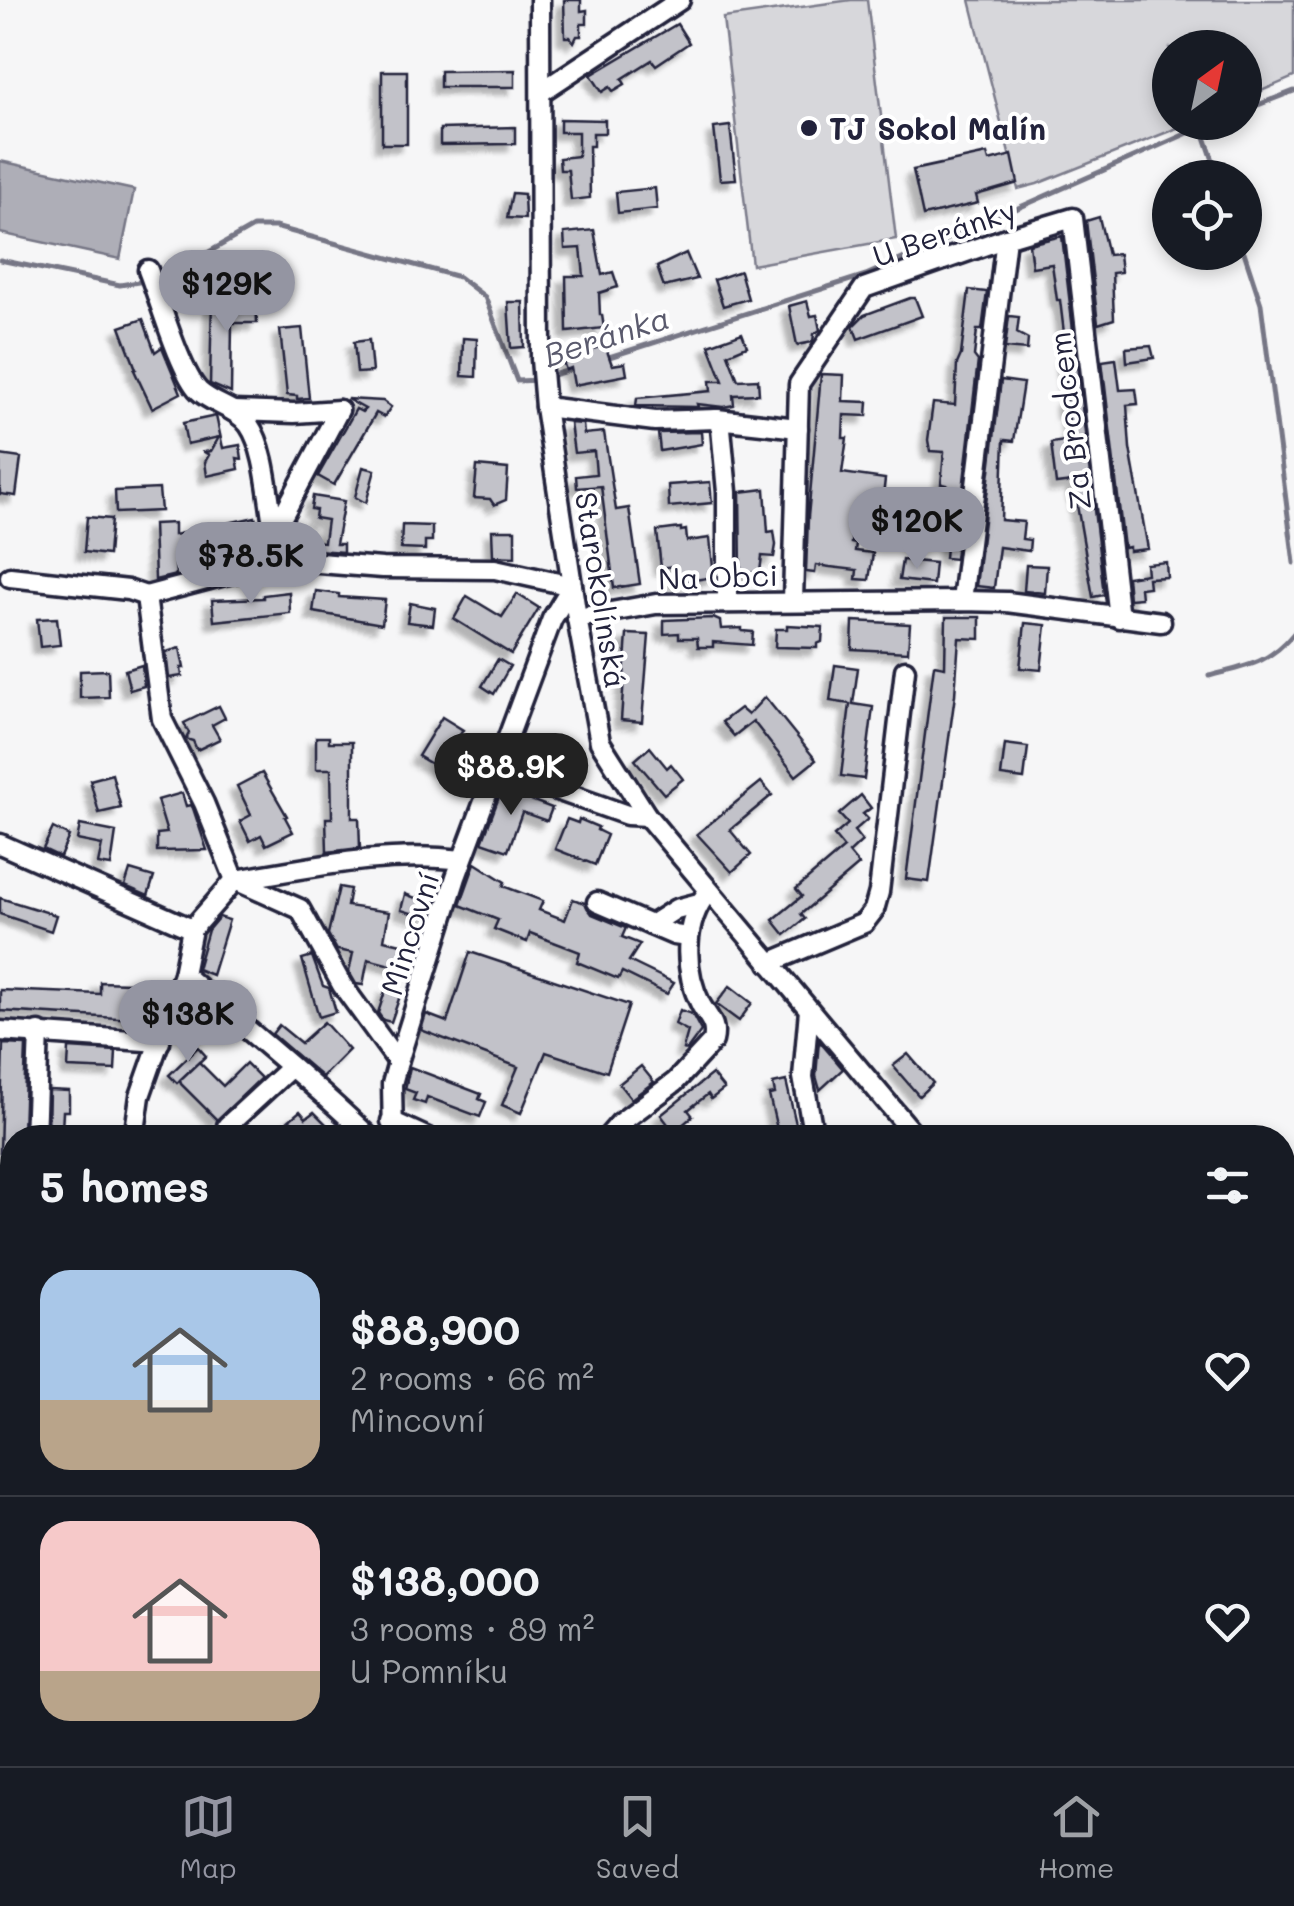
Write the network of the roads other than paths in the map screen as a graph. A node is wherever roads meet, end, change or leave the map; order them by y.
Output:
1 (540, 0) edge
2 (680, 0) edge
3 (540, 92) junction
4 (1073, 218) joint
5 (1006, 238) junction
6 (148, 270) dead end
7 (544, 398) junction
8 (233, 411) junction
9 (716, 419) junction
10 (798, 428) junction
11 (272, 535) junction
12 (282, 560) junction
13 (10, 577) dead end
14 (572, 586) junction
15 (146, 596) junction
16 (794, 601) junction
17 (962, 601) junction
18 (727, 602) junction
19 (577, 618) junction
20 (1120, 618) junction
21 (1161, 622) dead end
22 (906, 670) dead end
23 (497, 769) junction
24 (647, 816) junction
25 (0, 844) edge
26 (462, 860) junction
27 (236, 880) junction
28 (704, 897) junction
29 (597, 902) dead end
30 (651, 925) junction
31 (192, 929) junction
32 (688, 937) junction
33 (768, 963) junction
34 (183, 974) junction
35 (809, 1010) junction
36 (0, 1031) edge
37 (39, 1032) junction
38 (160, 1042) junction
39 (398, 1062) junction
40 (290, 1068) junction
41 (35, 1125) edge
42 (136, 1125) edge
43 (228, 1125) edge
44 (358, 1125) edge
45 (392, 1125) edge
46 (618, 1125) edge
47 (811, 1125) edge
48 (907, 1125) edge

1 - 3 street, Starokolínská
2 - 3 street
3 - 7 street, Starokolínská
4 - 5 street, U Beránky
4 - 20 street, Za Brodcem
5 - 10 street, U Beránky
5 - 17 street
6 - 8 street
7 - 9 street
7 - 14 street, Starokolínská
8 - 11 street
8 - 11 street
9 - 10 street
9 - 18 street
10 - 16 street, U Beránky
11 - 12 street
12 - 14 street
12 - 15 street
13 - 15 street
14 - 19 street, Starokolínská
14 - 23 street, Mincovní
15 - 27 street
16 - 17 street, Na Obci
16 - 18 street, Na Obci
17 - 20 street, Na Obci
18 - 19 street, Na Obci
19 - 24 street, Starokolínská
20 - 21 street, Na Obci
22 - 33 street
23 - 24 street
23 - 26 street, Mincovní
24 - 28 street, Starokolínská
25 - 31 street
26 - 27 street
26 - 39 street, Mincovní
27 - 31 street
27 - 39 street
28 - 30 street
28 - 32 street
28 - 33 street, Starokolínská
29 - 30 street
30 - 32 street
31 - 34 street
32 - 46 street
33 - 35 street, Starokolínská
34 - 38 street
34 - 40 street
35 - 47 street
35 - 48 street, Starokolínská
36 - 37 street
37 - 38 street
37 - 41 street
38 - 42 street
39 - 45 street, Mincovní
40 - 43 street
40 - 44 street

